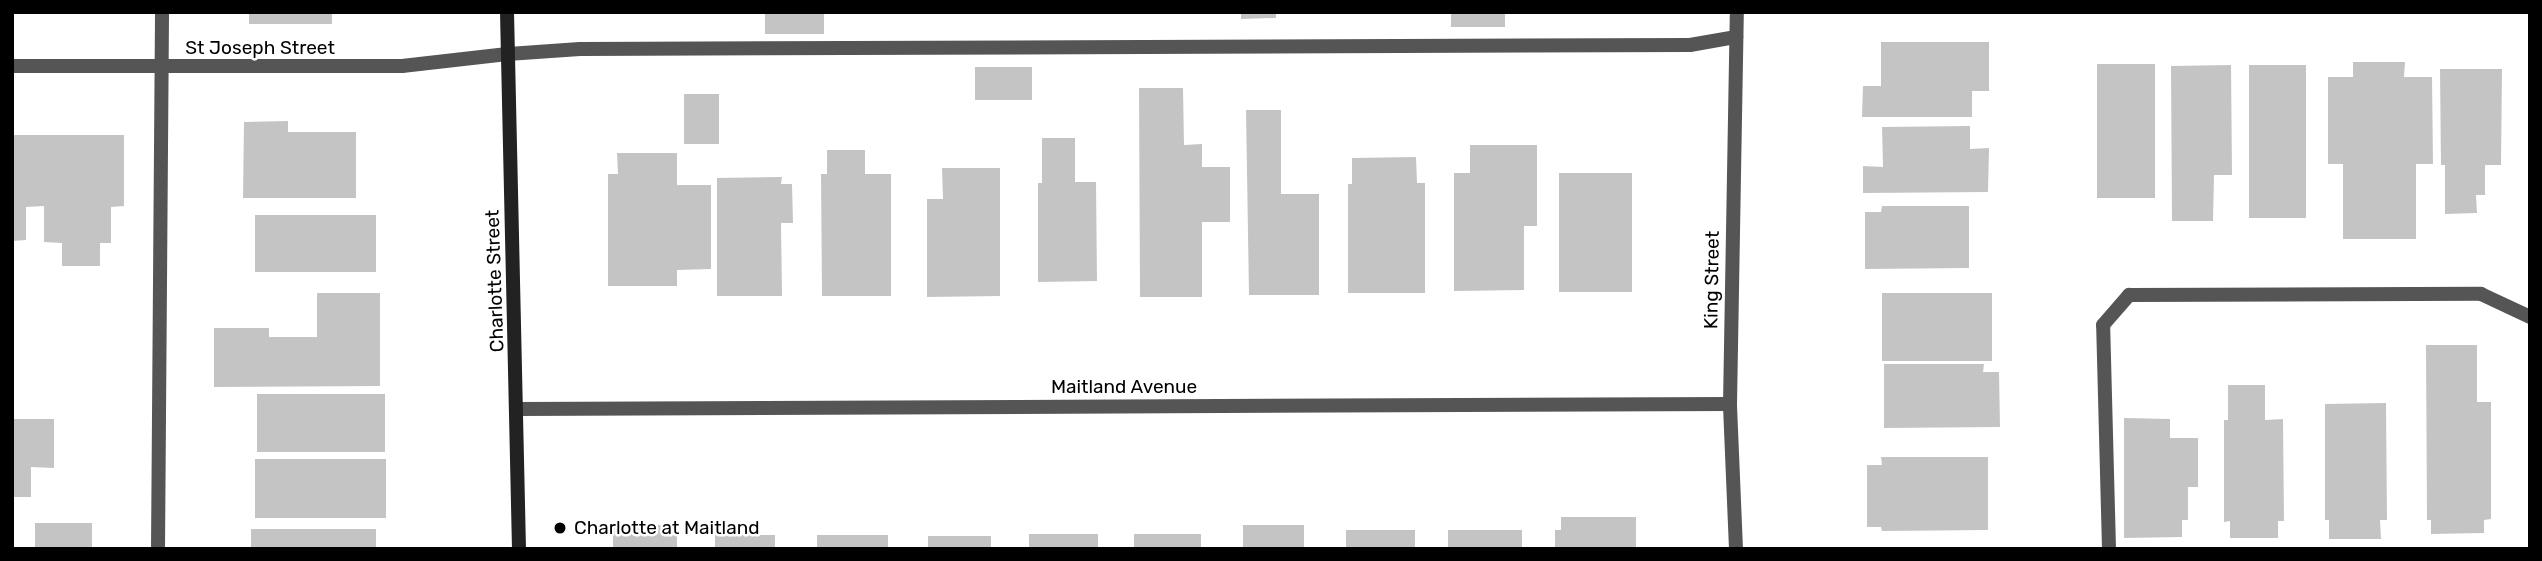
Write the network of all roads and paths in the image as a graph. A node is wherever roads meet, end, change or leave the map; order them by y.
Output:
1 (162, 12) edge
2 (507, 12) edge
3 (1737, 12) edge
4 (1736, 37) junction
5 (507, 54) junction
6 (12, 66) edge
7 (162, 68) junction
8 (2530, 317) edge
9 (1730, 404) junction
10 (518, 409) junction
11 (158, 549) edge
12 (519, 549) edge
13 (1736, 549) edge
14 (2109, 549) edge

1 - 7 street
2 - 5 main road, Charlotte Street
3 - 4 street, King Street
4 - 5 street, St Joseph Street
4 - 9 street, King Street
5 - 7 street, St Joseph Street
5 - 10 main road, Charlotte Street
6 - 7 street, St Joseph Street
7 - 11 street
8 - 14 street
9 - 10 street, Maitland Avenue
9 - 13 street, King Street
10 - 12 main road, Charlotte Street

